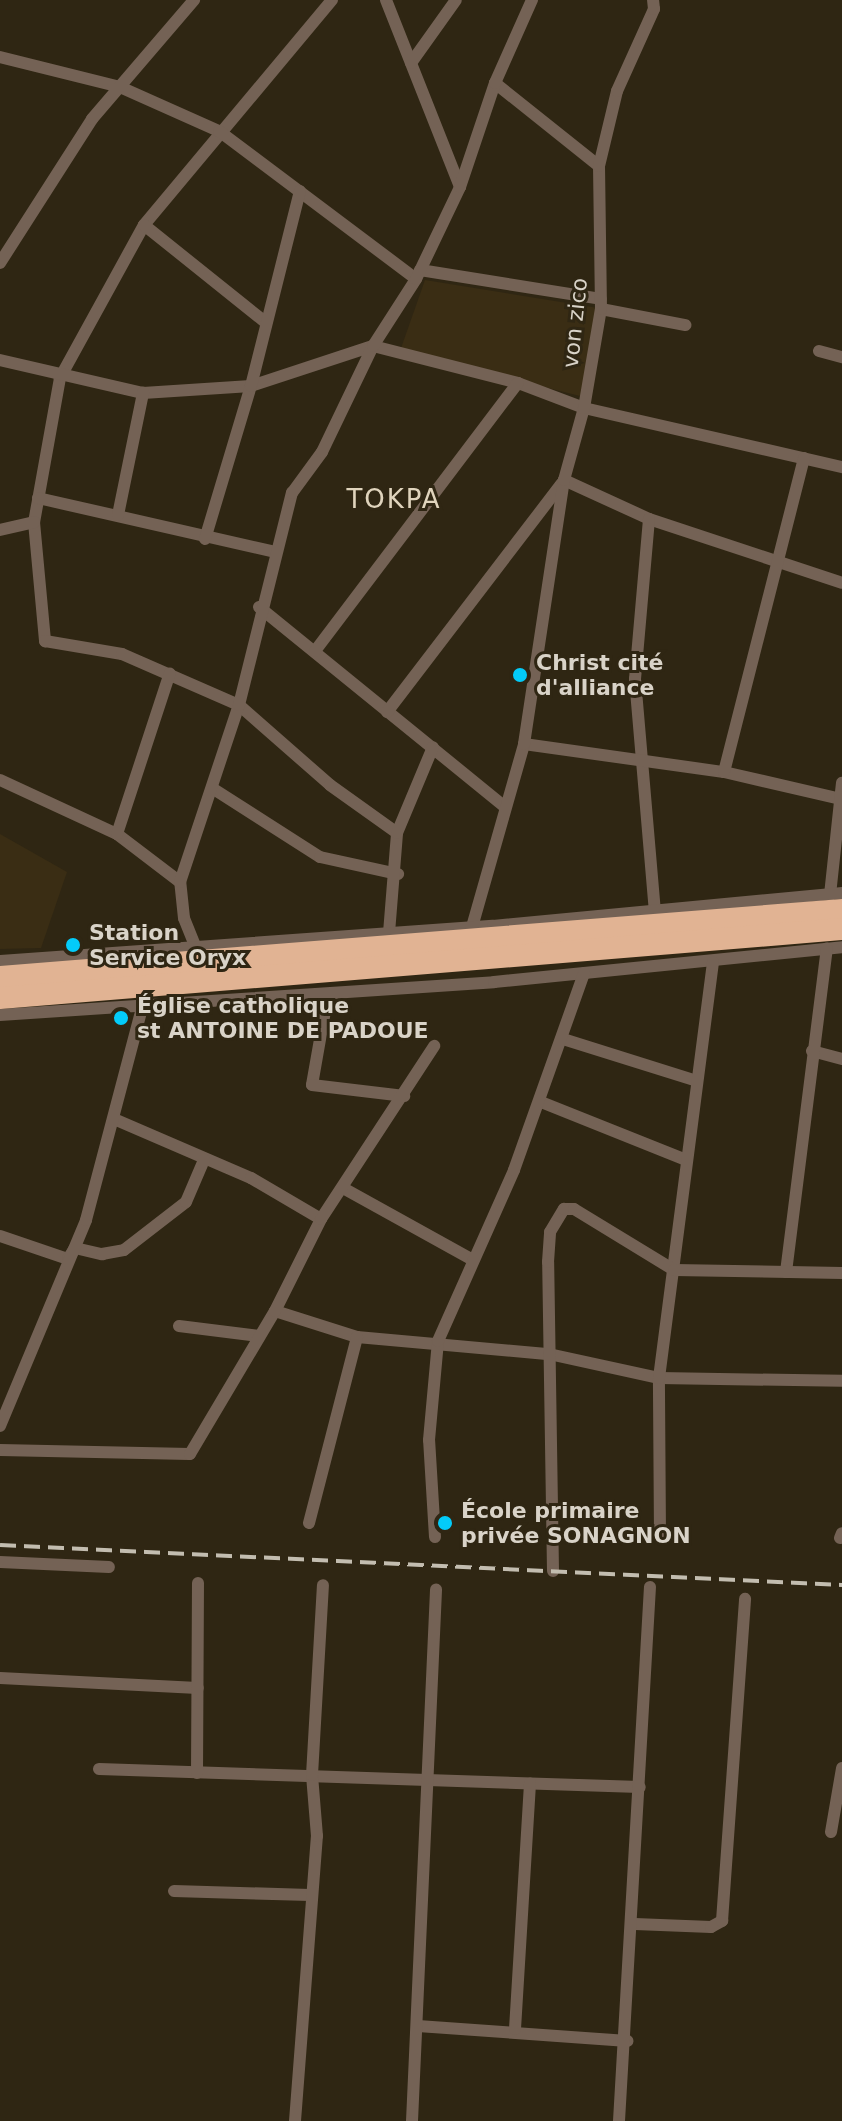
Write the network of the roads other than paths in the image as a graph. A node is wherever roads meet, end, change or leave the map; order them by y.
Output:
1 (194, 0) edge
2 (332, 0) edge
3 (386, 0) edge
4 (456, 0) edge
5 (532, 0) edge
6 (653, 0) edge
7 (0, 57) edge
8 (411, 63) junction
9 (495, 83) junction
10 (120, 87) junction
11 (219, 131) junction
12 (599, 166) junction
13 (460, 187) junction
14 (300, 191) junction
15 (144, 225) junction
16 (4, 251) edge
17 (0, 263) edge
18 (418, 274) junction
19 (601, 304) junction
20 (264, 321) junction
21 (685, 325) dead end
22 (373, 346) junction
23 (819, 351) dead end
24 (842, 357) edge
25 (0, 360) edge
26 (60, 378) junction
27 (518, 383) junction
28 (251, 386) junction
29 (143, 393) junction
30 (584, 408) junction
31 (804, 458) junction
32 (842, 467) edge
33 (564, 480) junction
34 (38, 498) junction
35 (118, 515) junction
36 (649, 519) junction
37 (34, 522) junction
38 (0, 530) edge
39 (205, 539) junction
40 (275, 552) junction
41 (780, 564) junction
42 (842, 583) edge
43 (259, 607) junction
44 (315, 651) junction
45 (170, 673) junction
46 (239, 705) junction
47 (387, 712) junction
48 (524, 744) junction
49 (433, 747) junction
50 (641, 761) junction
51 (724, 772) junction
52 (0, 780) edge
53 (842, 783) edge
54 (212, 788) junction
55 (837, 798) junction
56 (503, 805) junction
57 (397, 833) junction
58 (117, 834) junction
59 (398, 874) junction
60 (180, 882) junction
61 (838, 899) edge
62 (655, 910) junction
63 (472, 927) junction
64 (842, 929) edge
65 (389, 933) junction
66 (842, 947) edge
67 (196, 948) junction
68 (827, 949) junction
69 (0, 961) edge
70 (713, 962) junction
71 (584, 973) junction
72 (0, 977) edge
73 (328, 994) junction
74 (0, 998) edge
75 (142, 1008) junction
76 (0, 1015) edge
77 (563, 1039) junction
78 (434, 1046) dead end
79 (812, 1051) junction
80 (842, 1059) edge
81 (697, 1081) junction
82 (404, 1096) junction
83 (541, 1102) junction
84 (114, 1119) junction
85 (204, 1160) junction
86 (686, 1160) junction
87 (343, 1188) junction
88 (321, 1219) junction
89 (0, 1236) edge
90 (68, 1259) junction
91 (471, 1259) junction
92 (674, 1270) junction
93 (786, 1272) junction
94 (842, 1273) edge
95 (275, 1311) junction
96 (179, 1326) dead end
97 (259, 1336) junction
98 (357, 1337) junction
99 (438, 1341) junction
100 (549, 1354) junction
101 (659, 1378) junction
102 (842, 1381) edge
103 (0, 1426) edge
104 (0, 1450) edge
105 (309, 1523) dead end
106 (660, 1536) dead end
107 (435, 1537) dead end
108 (0, 1562) edge
109 (109, 1567) dead end
110 (553, 1571) dead end
111 (198, 1583) dead end
112 (323, 1585) dead end
113 (650, 1587) dead end
114 (436, 1590) dead end
115 (745, 1599) dead end
116 (0, 1678) edge
117 (198, 1688) junction
118 (842, 1768) edge
119 (99, 1769) dead end
120 (197, 1773) junction
121 (312, 1775) junction
122 (425, 1783) junction
123 (530, 1783) junction
124 (640, 1787) junction
125 (831, 1832) dead end
126 (174, 1891) dead end
127 (310, 1895) junction
128 (635, 1924) junction
129 (418, 2026) junction
130 (515, 2029) junction
131 (627, 2041) junction
132 (295, 2121) edge
133 (412, 2121) edge
134 (619, 2121) edge

1 - 10 street
2 - 11 street
3 - 8 street
4 - 8 street
5 - 9 street
6 - 12 street, von zico
7 - 10 street
8 - 13 street
9 - 12 street
9 - 13 street
10 - 11 street
10 - 16 street
11 - 14 street
11 - 15 street
12 - 19 street, von zico
13 - 18 street
14 - 18 street
14 - 20 street
15 - 20 street
15 - 26 street
16 - 17 street
18 - 19 street
18 - 22 street
19 - 21 street
19 - 30 street, von zico
20 - 28 street
22 - 27 street
22 - 28 street
22 - 40 street
23 - 24 street
25 - 26 street
26 - 29 street
26 - 34 street
27 - 30 street
27 - 44 street
28 - 29 street
28 - 39 street
29 - 35 street
30 - 31 street
30 - 33 street, von zico
31 - 32 street
31 - 41 street
33 - 36 street
33 - 47 street
33 - 48 street
34 - 35 street
34 - 37 street
35 - 39 street
36 - 41 street
36 - 50 street
37 - 38 street
37 - 45 street
39 - 40 street
40 - 43 street
41 - 42 street
41 - 51 street
43 - 44 street
43 - 46 street
44 - 47 street
45 - 46 street
45 - 58 street
46 - 54 street
46 - 57 street
47 - 49 street
48 - 50 street
48 - 56 street
49 - 56 street
49 - 57 street
50 - 51 street
50 - 62 street
51 - 55 street
52 - 58 street
53 - 55 street
54 - 59 street
54 - 60 street
55 - 61 street
56 - 63 street
57 - 59 street
58 - 60 street
59 - 65 street
60 - 67 street
61 - 62 street
61 - 72 highway
62 - 63 street
63 - 65 street
64 - 74 highway
65 - 67 street
66 - 68 street
67 - 69 street
68 - 70 street
68 - 79 street
70 - 71 street
70 - 81 street
71 - 73 street
71 - 77 street
73 - 75 street
73 - 82 street
75 - 76 street
75 - 84 street
77 - 81 street
77 - 83 street
78 - 82 street
79 - 80 street
79 - 93 street
81 - 86 street
82 - 87 street
83 - 86 street
83 - 91 street
84 - 85 street
84 - 90 street
85 - 88 street
85 - 90 street
86 - 92 street
87 - 88 street
87 - 91 street
88 - 95 street
89 - 90 street
90 - 103 street
91 - 99 street
92 - 93 street
92 - 100 street
92 - 101 street
93 - 94 street
95 - 97 street
95 - 98 street
96 - 97 street
97 - 104 street
98 - 99 street
98 - 105 street
99 - 100 street
99 - 107 street
100 - 101 street
100 - 110 street
101 - 102 street
101 - 106 street
108 - 109 street
111 - 117 street
112 - 121 street
113 - 124 street
114 - 122 street
115 - 128 street
116 - 117 street
117 - 120 street
118 - 125 street
119 - 120 street
120 - 121 street
121 - 122 street
121 - 127 street
122 - 123 street
122 - 129 street
123 - 124 street
123 - 130 street
124 - 128 street
126 - 127 street
127 - 132 street
128 - 131 street
129 - 130 street
129 - 133 street
130 - 131 street
131 - 134 street

